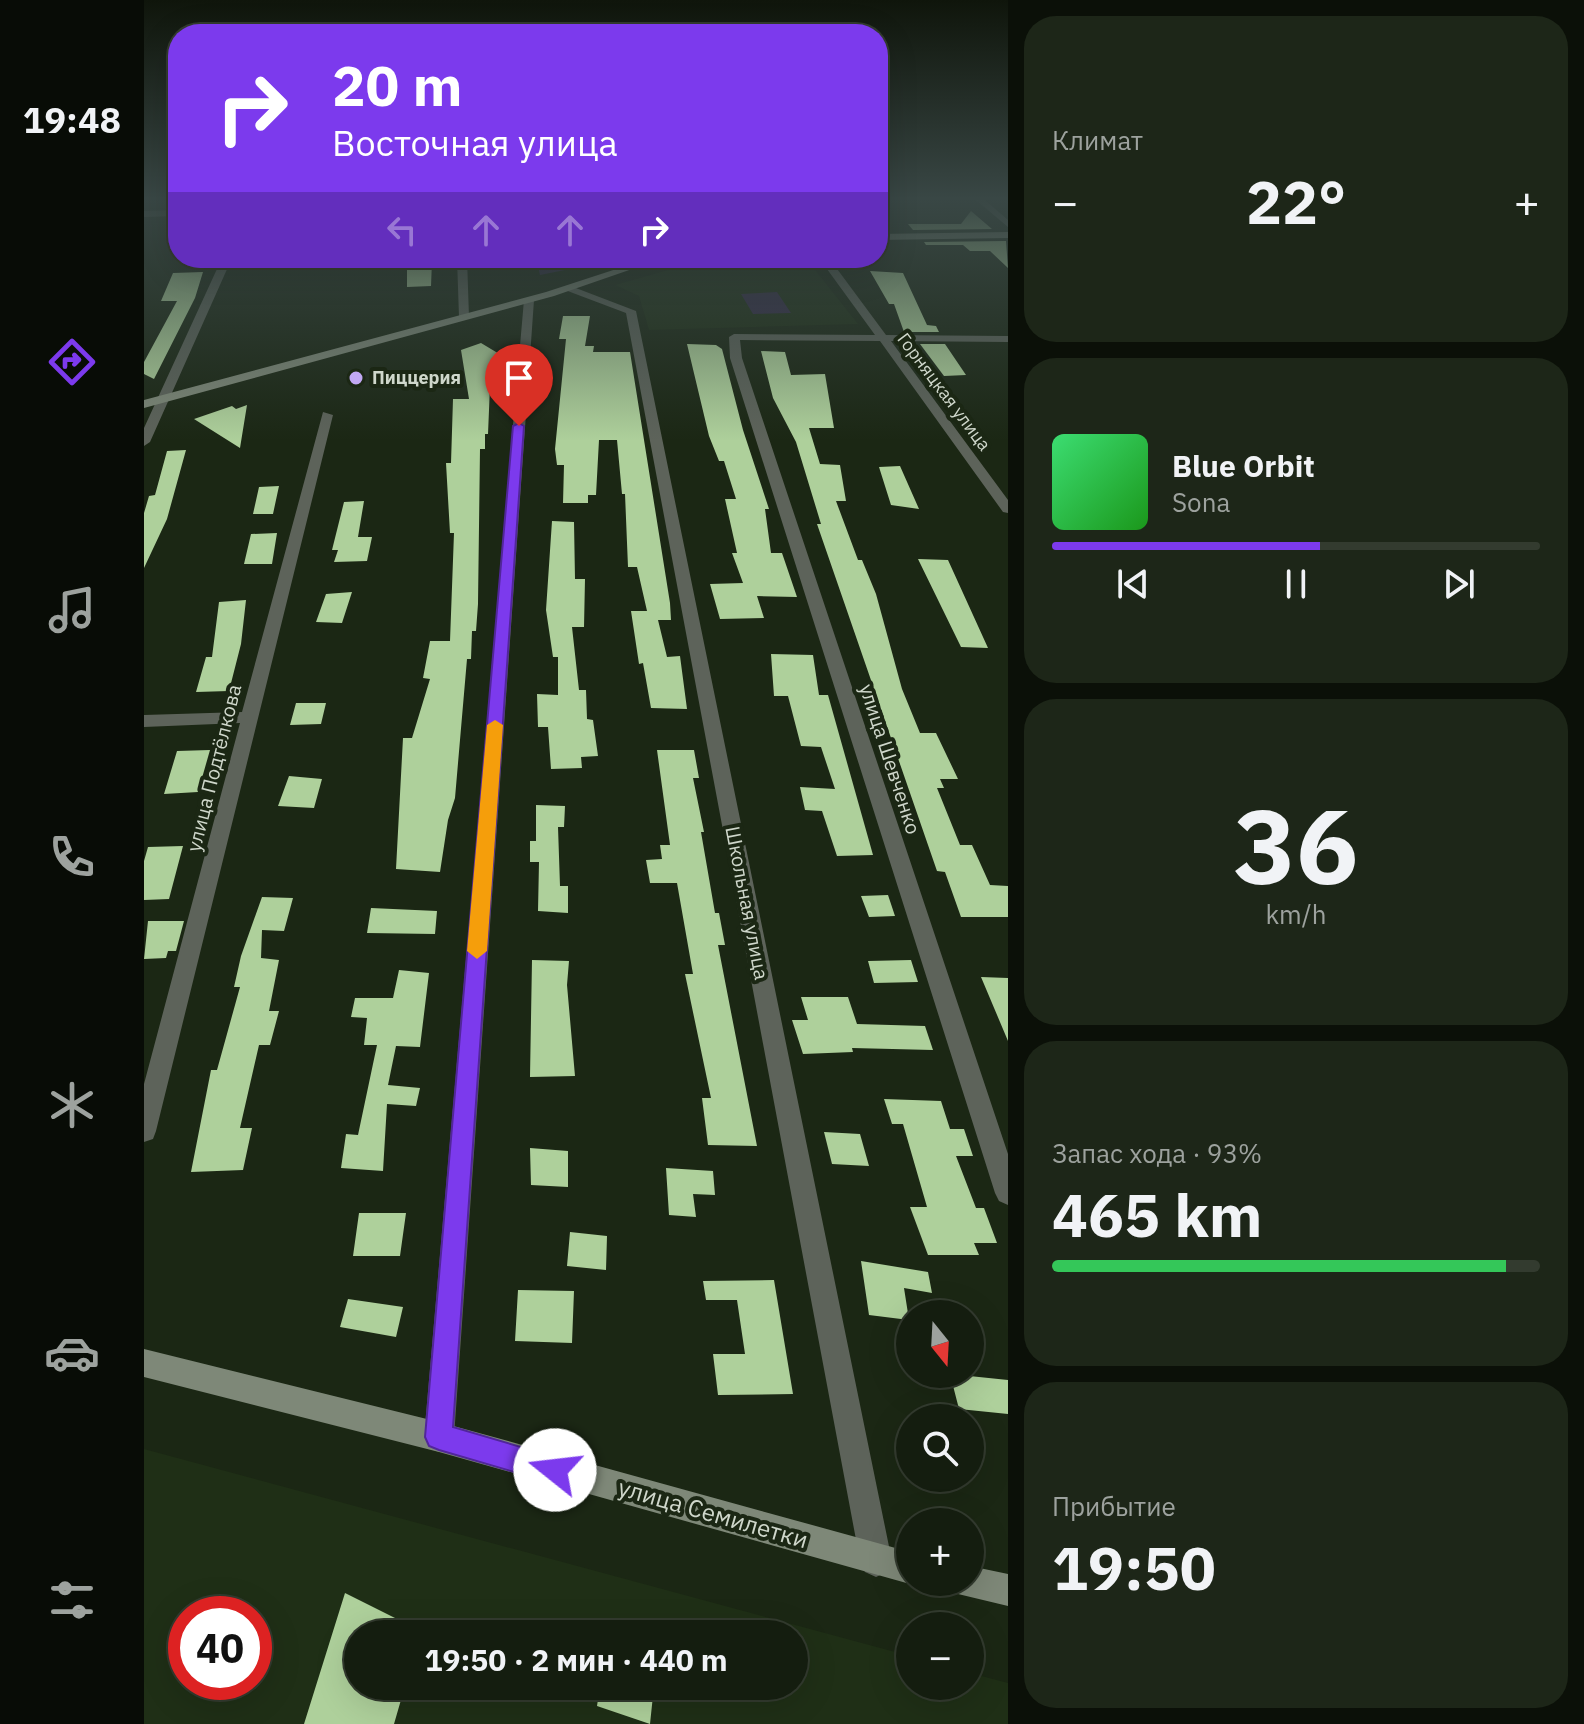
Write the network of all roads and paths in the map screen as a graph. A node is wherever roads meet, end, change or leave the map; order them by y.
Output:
1 (217, 280) edge
2 (463, 280) edge
3 (591, 280) edge
4 (840, 280) edge
5 (568, 288) junction
6 (529, 300) junction
7 (464, 317) junction
8 (881, 337) junction
9 (1008, 339) edge
10 (163, 398) junction
11 (144, 404) edge
12 (327, 415) dead end
13 (144, 442) edge
14 (1008, 509) edge
15 (250, 717) junction
16 (144, 721) edge
17 (144, 1131) edge
18 (1008, 1193) edge
19 (144, 1363) edge
20 (439, 1437) junction
21 (876, 1561) junction
22 (896, 1565) edge
23 (984, 1585) edge
24 (1008, 1590) edge

1 - 10 street
2 - 7 street
3 - 5 street
4 - 8 street, Горняцкая улица
5 - 6 street
5 - 21 street, Школьная улица
6 - 7 street
6 - 20 street
7 - 10 street
8 - 9 street
8 - 14 street, Горняцкая улица
8 - 18 street, улица Шевченко
10 - 11 street
10 - 13 street
12 - 15 street, улица Подтёлкова
15 - 16 street
15 - 17 street, улица Подтёлкова
19 - 20 street, улица Семилетки
20 - 21 street, улица Семилетки
21 - 22 street, улица Семилетки
23 - 24 street

